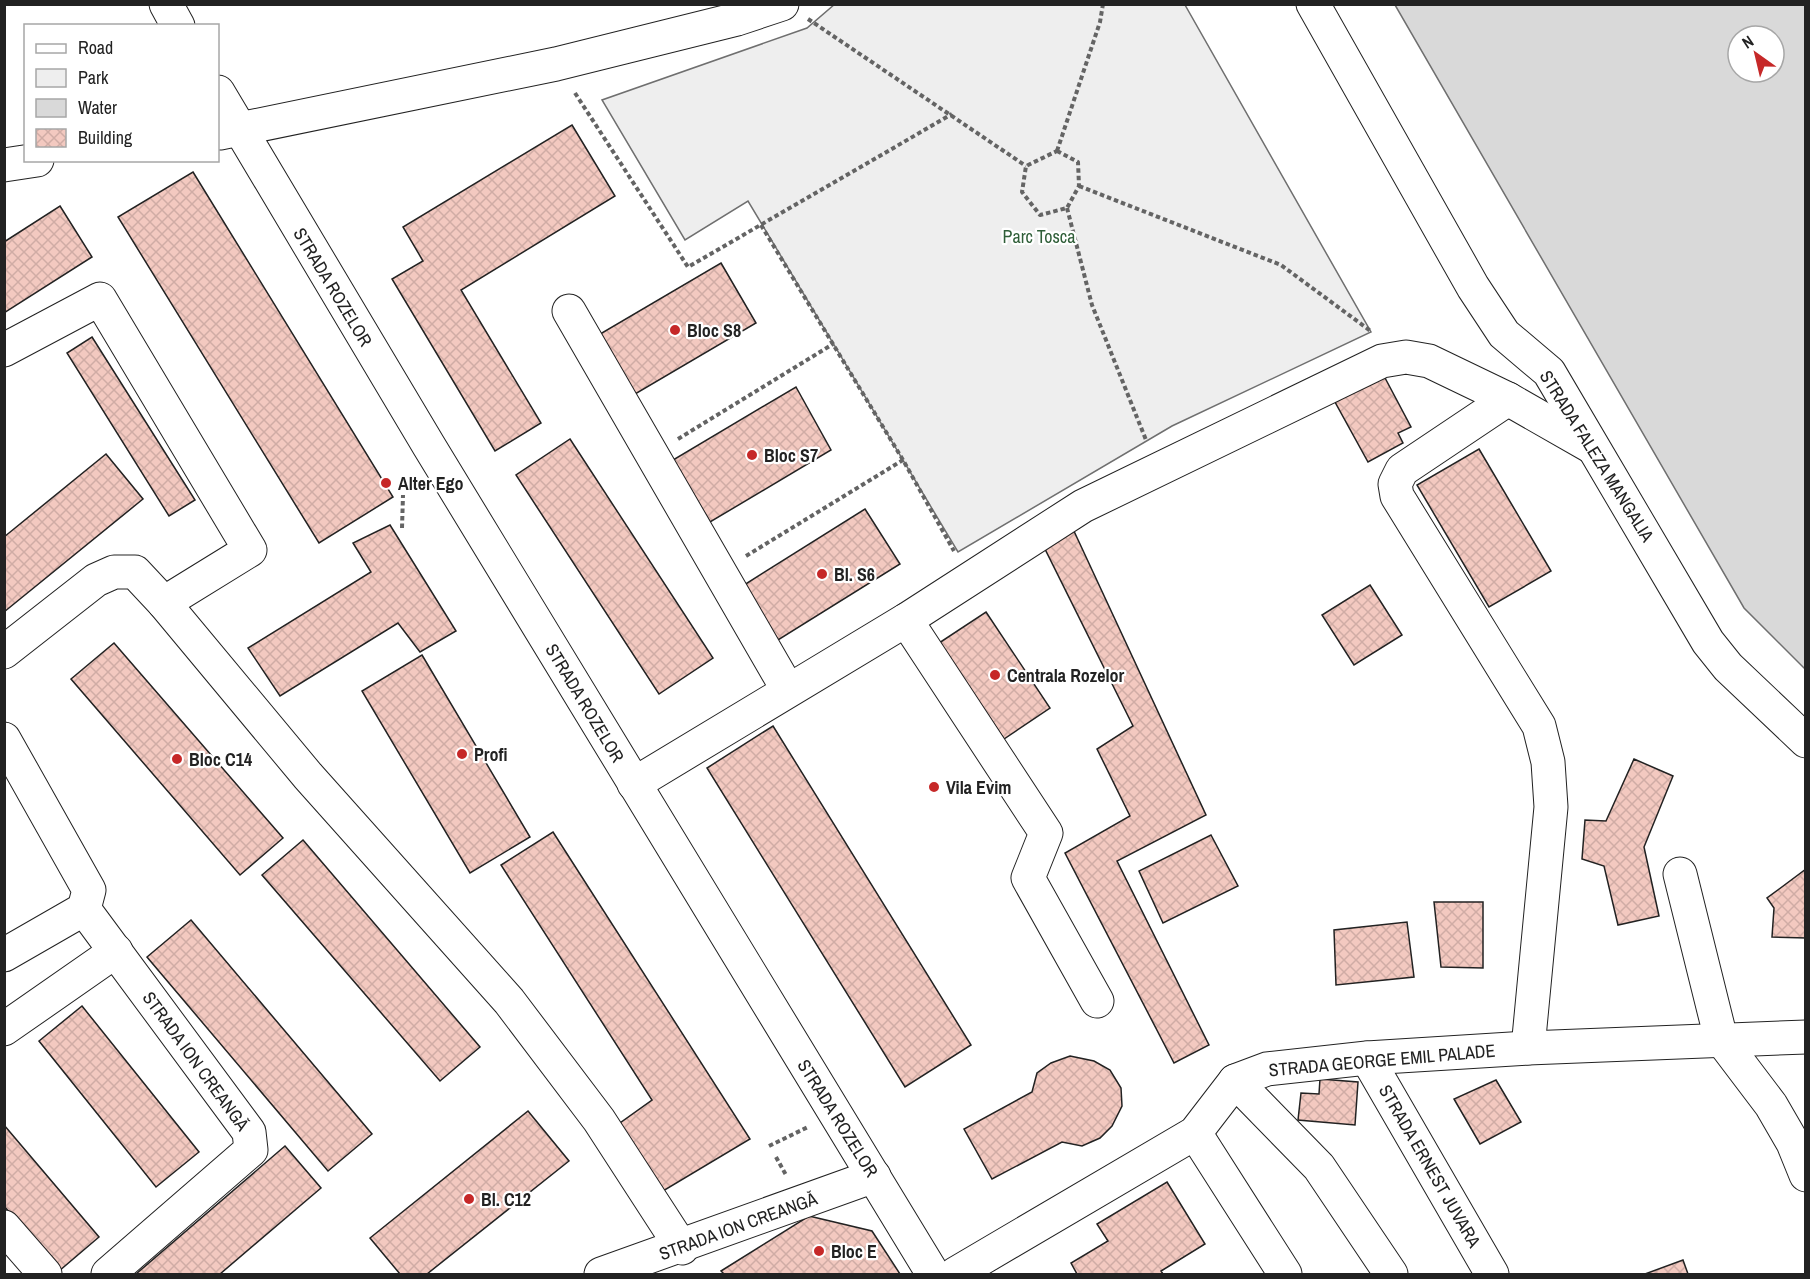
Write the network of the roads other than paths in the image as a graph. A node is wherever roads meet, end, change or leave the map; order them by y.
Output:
1 (166, 4) edge
2 (1312, 7) edge
3 (794, 11) edge
4 (735, 12) edge
5 (177, 24) edge
6 (219, 96) edge
7 (228, 131) edge
8 (24, 162) edge
9 (4, 165) edge
10 (569, 311) dead end
11 (4, 350) edge
12 (1508, 399) junction
13 (1592, 447) junction
14 (164, 603) junction
15 (906, 620) junction
16 (4, 652) edge
17 (788, 690) junction
18 (4, 739) edge
19 (1806, 741) edge
20 (634, 784) junction
21 (1680, 874) dead end
22 (86, 900) junction
23 (116, 951) junction
24 (4, 955) edge
25 (1097, 1001) dead end
26 (4, 1029) edge
27 (1806, 1037) edge
28 (1721, 1039) junction
29 (1528, 1048) junction
30 (1367, 1058) junction
31 (1235, 1081) junction
32 (1771, 1105) junction
33 (1806, 1128) edge
34 (1195, 1133) junction
35 (1806, 1174) edge
36 (874, 1176) junction
37 (4, 1227) edge
38 (682, 1248) junction
39 (45, 1275) edge
40 (108, 1275) edge
41 (601, 1275) edge
42 (933, 1275) edge
43 (955, 1275) edge
44 (1285, 1275) edge
45 (1391, 1275) edge
46 (1492, 1275) edge

1 - 5 street
2 - 13 street, STRADA FALEZA MANGALIA
3 - 4 street
4 - 7 street
6 - 7 street, STRADA ROZELOR
7 - 20 street, STRADA ROZELOR
8 - 9 street
10 - 17 street
11 - 14 street
12 - 13 street
12 - 15 street
12 - 29 street
13 - 19 street, STRADA FALEZA MANGALIA
14 - 16 street
14 - 38 street
15 - 17 street
15 - 25 street
17 - 20 street
18 - 22 street, STRADA ION CREANGĂ
20 - 36 street, STRADA ROZELOR
21 - 28 street
22 - 23 street, STRADA ION CREANGĂ
22 - 24 street
23 - 26 street
23 - 40 street, STRADA ION CREANGĂ
27 - 28 street, STRADA GEORGE EMIL PALADE
28 - 29 street, STRADA GEORGE EMIL PALADE
28 - 32 street
29 - 30 street, STRADA GEORGE EMIL PALADE
30 - 31 street, STRADA GEORGE EMIL PALADE
30 - 46 street, STRADA ERNEST JUVARA
31 - 34 street
31 - 45 street
32 - 33 street
32 - 35 street
34 - 43 street
34 - 44 street
36 - 38 street, STRADA ION CREANGĂ
36 - 42 street, STRADA ROZELOR
37 - 39 street
38 - 41 street, STRADA ION CREANGĂ

